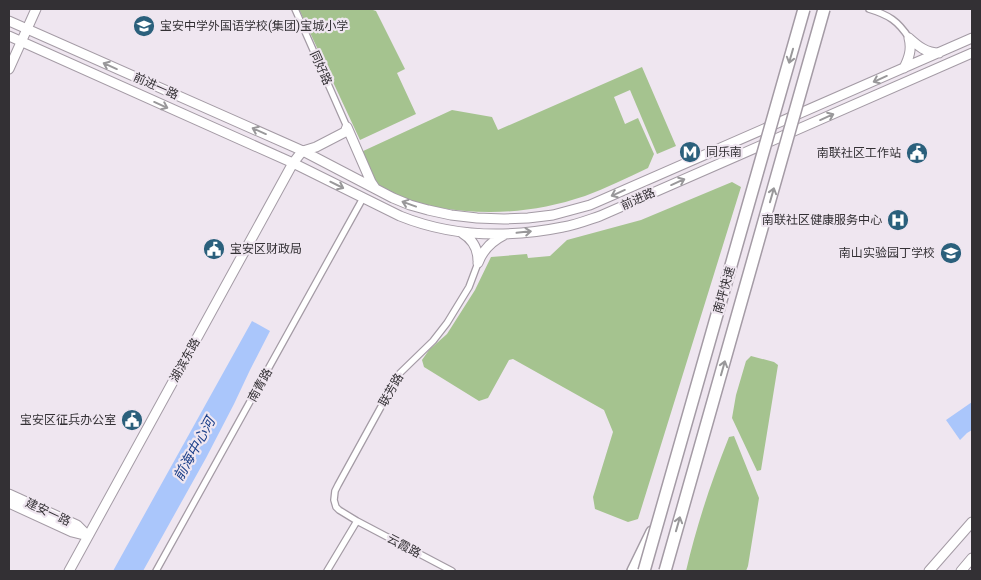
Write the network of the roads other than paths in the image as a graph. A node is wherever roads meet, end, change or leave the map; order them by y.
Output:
1 (36, 9) edge
2 (295, 9) edge
3 (804, 9) edge
4 (824, 9) edge
5 (869, 9) edge
6 (9, 21) edge
7 (27, 29) junction
8 (9, 36) edge
9 (908, 38) junction
10 (972, 39) edge
11 (21, 42) junction
12 (939, 52) junction
13 (972, 53) edge
14 (904, 68) junction
15 (9, 69) edge
16 (347, 127) junction
17 (304, 151) junction
18 (293, 164) junction
19 (377, 190) junction
20 (753, 195) dead end
21 (363, 198) junction
22 (426, 210) junction
23 (448, 214) junction
24 (421, 224) junction
25 (445, 230) junction
26 (459, 232) junction
27 (507, 234) junction
28 (478, 263) junction
29 (9, 494) edge
30 (9, 503) edge
31 (660, 515) junction
32 (357, 521) junction
33 (972, 522) edge
34 (88, 536) junction
35 (972, 558) edge
36 (69, 571) edge
37 (156, 571) edge
38 (327, 571) edge
39 (452, 571) edge
40 (634, 571) edge
41 (644, 571) edge
42 (648, 571) edge
43 (665, 571) edge
44 (929, 571) edge
45 (960, 571) edge

1 - 7 main road
2 - 16 street, 同好路
3 -> 31 highway, 南坪快速, bridge
43 -> 4 highway, 南坪快速, bridge
5 - 9 street
6 - 7 main road, 前进一路
7 - 11 main road
17 -> 7 main road, 前进一路
8 - 11 main road, 前进一路
9 - 12 main road
9 - 14 main road
10 - 12 main road, 前进路
11 - 15 main road
11 -> 18 main road, 前进一路
12 - 14 main road, 前进路
27 -> 13 main road, 前进路
14 -> 23 main road, 前进路
16 - 17 main road
16 - 19 main road
17 - 18 main road, 湖滨东路
17 - 19 main road, 前进路
18 -> 21 main road, 前进路
18 - 34 main road, 湖滨东路
22 -> 19 main road, 前进路
20 - 42 street
21 - 24 main road, 前进路
21 - 37 street, 南青路
22 - 23 main road, 前进路
22 - 24 main road
23 - 25 main road
24 - 25 main road, 前进路
25 - 26 main road, 前进路
26 - 27 main road, 前进路
26 - 28 main road
27 - 28 main road
28 - 32 street, 联芳路
29 - 34 main road, 建安一路
30 - 34 main road, 建安一路
31 - 40 highway, bridge
31 - 41 highway, 南坪快速, bridge
32 - 38 street
32 - 39 street, 云霞路
33 - 44 main road
34 - 36 main road, 湖滨东路
35 - 45 main road

